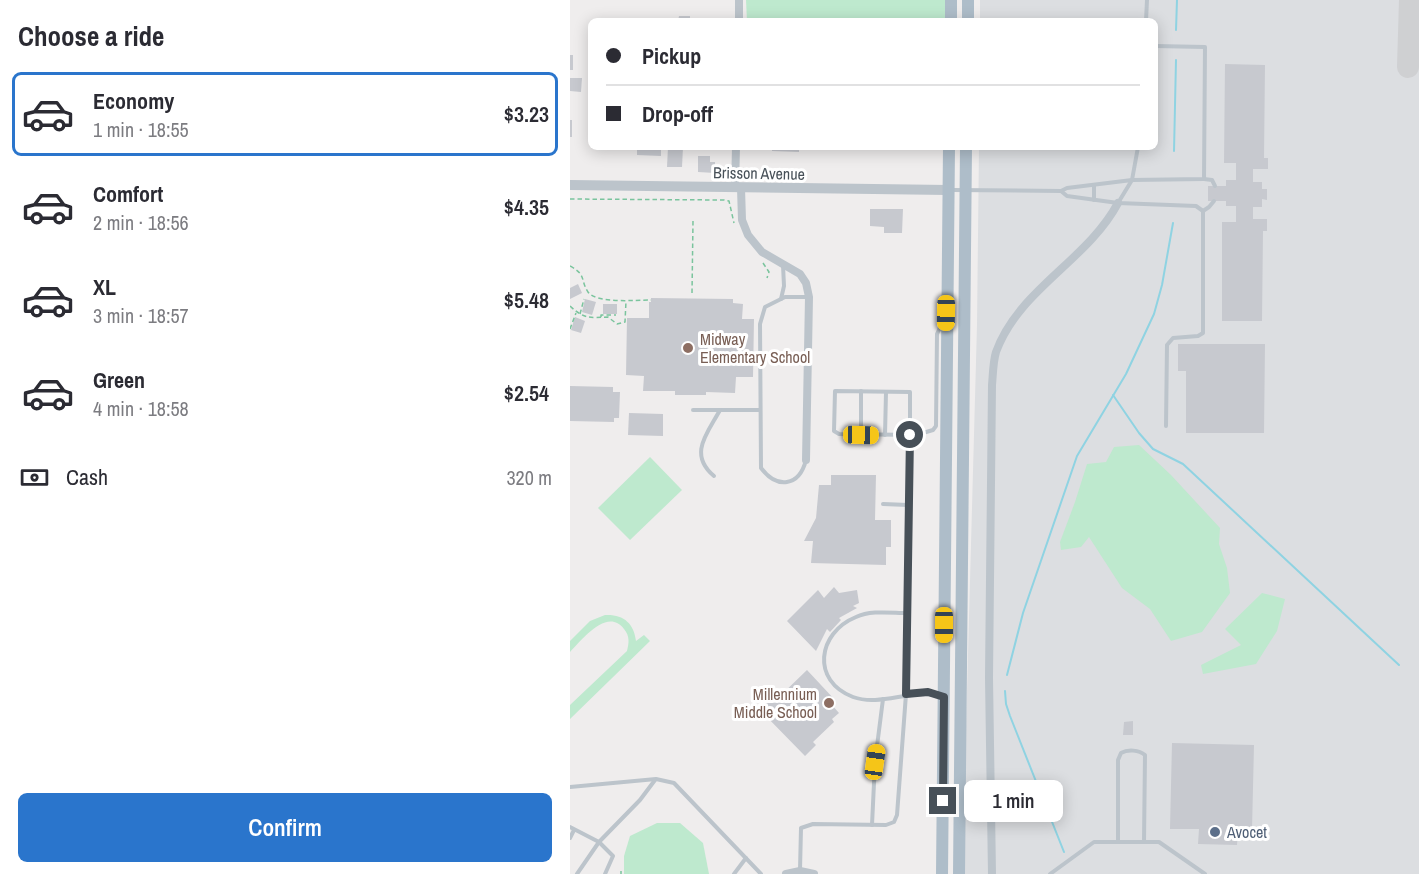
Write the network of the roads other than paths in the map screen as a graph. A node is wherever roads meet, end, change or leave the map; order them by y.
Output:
1 (739, 0) edge
2 (951, 0) edge
3 (968, 0) edge
4 (1147, 0) edge
5 (739, 18) edge
6 (951, 18) edge
7 (968, 18) edge
8 (1146, 18) edge
9 (1158, 46) edge
10 (736, 150) edge
11 (949, 150) edge
12 (966, 150) edge
13 (1137, 150) edge
14 (1204, 178) junction
15 (1132, 180) junction
16 (1094, 184) junction
17 (570, 185) edge
18 (1215, 186) dead end
19 (738, 188) junction
20 (948, 190) junction
21 (965, 190) junction
22 (1061, 191) junction
23 (1094, 200) junction
24 (1214, 201) dead end
25 (1118, 203) junction
26 (1203, 211) junction
27 (783, 264) junction
28 (809, 297) junction
29 (781, 299) junction
30 (946, 313) junction
31 (861, 391) junction
32 (886, 392) junction
33 (693, 410) dead end
34 (720, 410) junction
35 (759, 410) junction
36 (910, 424) dead end
37 (1166, 426) dead end
38 (861, 435) junction
39 (885, 435) junction
40 (910, 435) junction
41 (806, 460) joint
42 (714, 476) dead end
43 (882, 504) dead end
44 (908, 505) junction
45 (907, 613) junction
46 (906, 694) junction
47 (944, 697) junction
48 (883, 699) junction
49 (656, 779) junction
50 (570, 787) edge
51 (872, 825) junction
52 (572, 828) edge
53 (570, 838) edge
54 (599, 842) junction
55 (1118, 842) junction
56 (1144, 842) junction
57 (746, 858) junction
58 (800, 871) junction
59 (578, 874) edge
60 (605, 874) edge
61 (734, 874) edge
62 (761, 874) edge
63 (786, 874) edge
64 (814, 874) edge
65 (942, 874) edge
66 (959, 874) edge
67 (992, 874) edge
68 (1050, 874) edge
69 (1205, 874) edge

1 - 5 street
2 - 6 main road
3 - 7 main road
4 - 8 lane
9 - 14 lane
10 - 19 street
11 - 20 main road
12 - 21 main road
13 - 15 lane
14 - 15 lane
14 - 18 lane
15 - 16 lane
15 - 25 lane
16 - 22 lane
16 - 23 lane
17 - 19 street, Brisson Avenue
19 - 20 street, Brisson Avenue
19 - 27 street
20 - 21 lane
20 - 30 main road
21 - 22 lane
21 - 66 main road
22 - 23 lane
23 - 25 lane
24 - 26 lane
25 - 26 lane
25 - 67 street
26 - 37 lane
27 - 28 street
27 - 29 lane
28 - 29 lane
28 - 41 street
29 - 35 lane
30 - 40 lane
30 - 47 main road
31 - 32 lane
31 - 38 lane
31 - 38 lane
32 - 36 lane
32 - 39 lane
33 - 34 lane
34 - 35 lane
34 - 42 lane
35 - 41 lane
38 - 39 lane
39 - 40 lane
40 - 44 lane
43 - 44 lane
44 - 45 lane
45 - 46 lane
45 - 48 lane
46 - 47 lane
46 - 48 lane
46 - 51 lane
47 - 65 main road
48 - 51 lane
49 - 50 lane
49 - 54 lane
49 - 57 lane
51 - 58 lane
52 - 53 lane
52 - 54 lane
54 - 59 lane
54 - 60 lane
55 - 56 lane
55 - 56 lane
55 - 68 lane
56 - 69 lane
57 - 61 lane
57 - 62 lane
58 - 63 street
58 - 64 street

